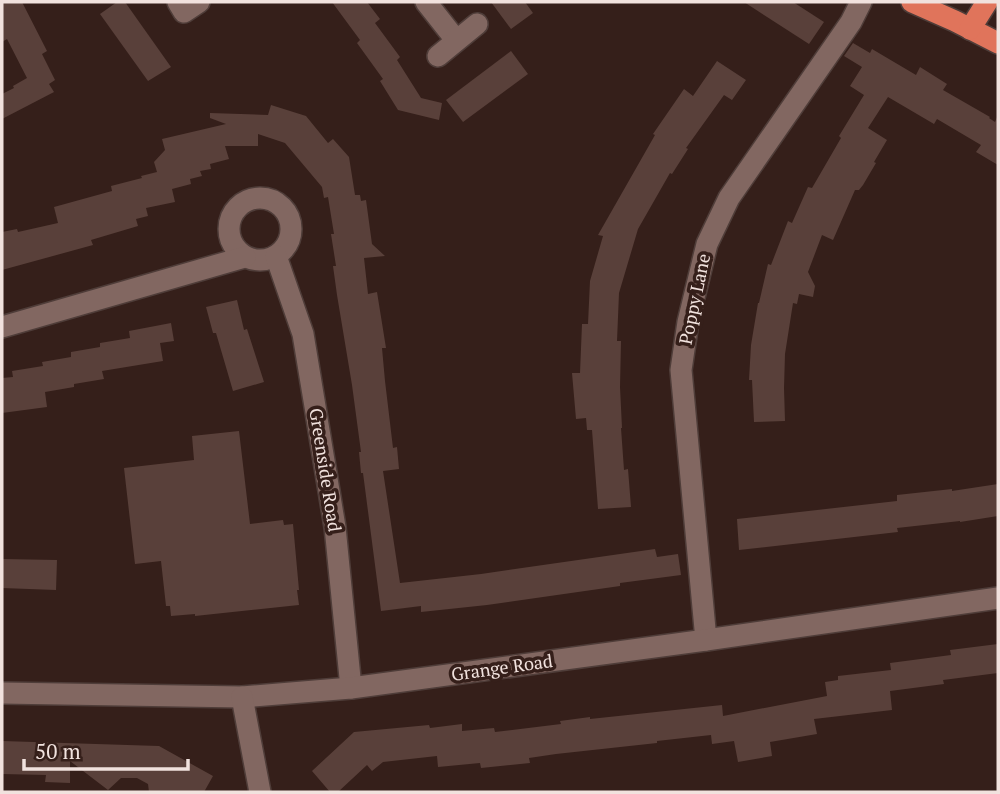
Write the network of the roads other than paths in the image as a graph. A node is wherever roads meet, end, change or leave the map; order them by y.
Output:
1 (426, 2) edge
2 (860, 2) edge
3 (912, 2) edge
4 (987, 2) edge
5 (477, 24) dead end
6 (970, 29) junction
7 (456, 40) junction
8 (998, 43) edge
9 (438, 56) dead end
10 (276, 256) junction
11 (245, 257) junction
12 (2, 327) edge
13 (998, 598) edge
14 (706, 640) junction
15 (351, 688) junction
16 (2, 693) edge
17 (242, 697) junction
18 (260, 792) edge

1 - 7 street
2 - 14 street, Poppy Lane
3 - 6 highway
4 - 6 highway
5 - 7 street
6 - 8 highway
7 - 9 street
10 - 11 street
10 - 11 street
10 - 15 street, Greenside Road
11 - 12 street
13 - 14 street, Grange Road
14 - 15 street, Grange Road
15 - 17 street, Grange Road
16 - 17 street, Grange Road
17 - 18 street

